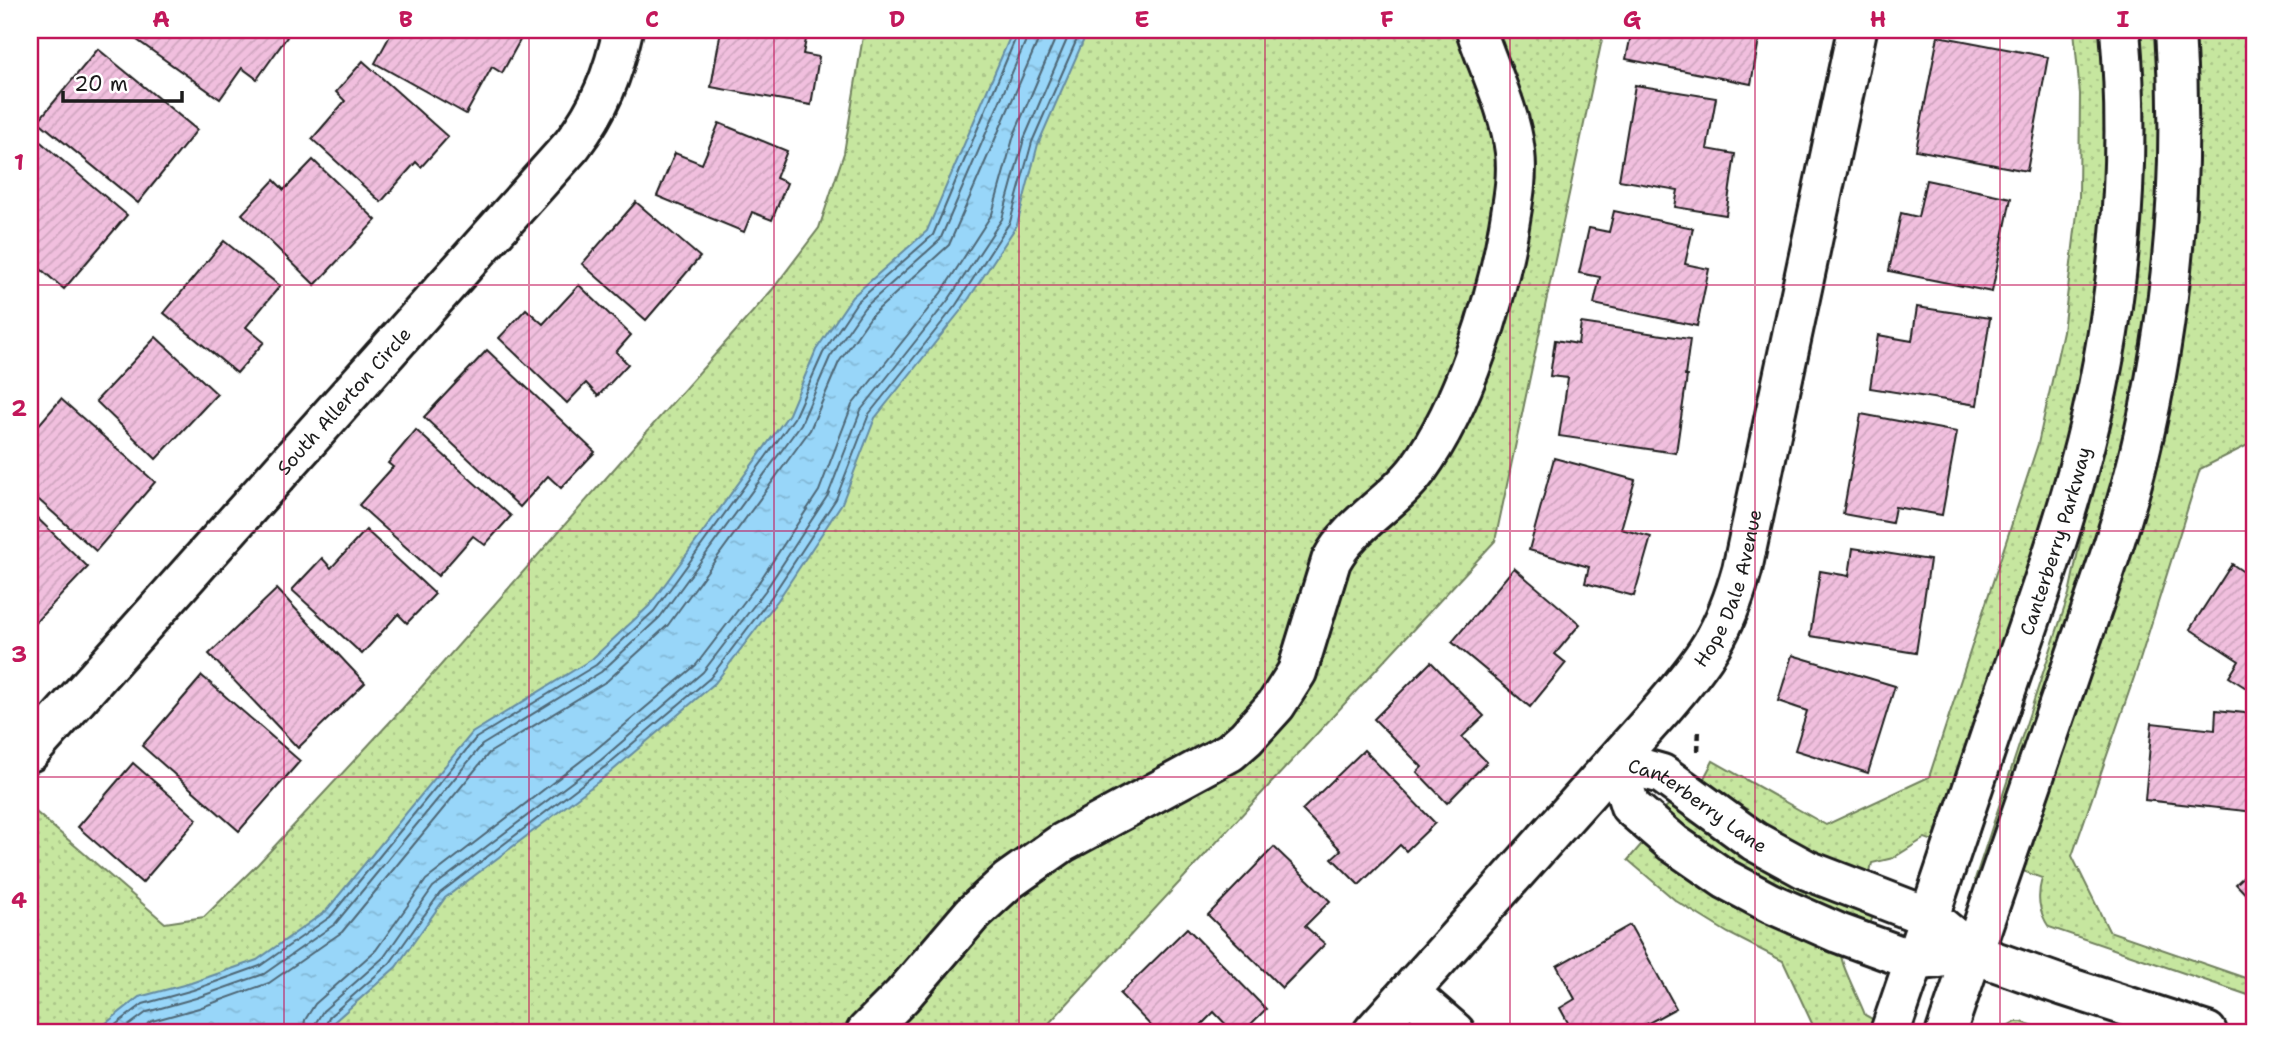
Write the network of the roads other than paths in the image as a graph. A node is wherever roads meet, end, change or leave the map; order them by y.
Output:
1 (623, 30) edge
2 (1476, 30) edge
3 (1857, 30) edge
4 (2120, 30) edge
5 (2175, 30) edge
6 (30, 752) edge
7 (1616, 761) junction
8 (1929, 917) junction
9 (1974, 954) junction
10 (1915, 961) junction
11 (1409, 992) junction
12 (866, 1032) edge
13 (1373, 1032) edge
14 (1455, 1032) edge
15 (1890, 1032) edge
16 (1946, 1032) edge
17 (2207, 1032) edge

1 - 6 street, South Allerton Circle
2 - 12 street
3 - 7 street, Hope Dale Avenue
4 - 8 street, Canterberry Parkway
5 - 9 street
7 - 8 street, Canterberry Lane
7 - 10 street, Canterberry Lane
7 - 11 street, Hope Dale Avenue
8 - 9 street, Canterberry Lane
8 - 10 street, Canterberry Parkway
9 - 10 street, Canterberry Lane
9 - 16 street
9 - 17 street, Canterberry Lane
10 - 15 street, Canterberry Parkway
11 - 13 street, Hope Dale Avenue
11 - 14 street

